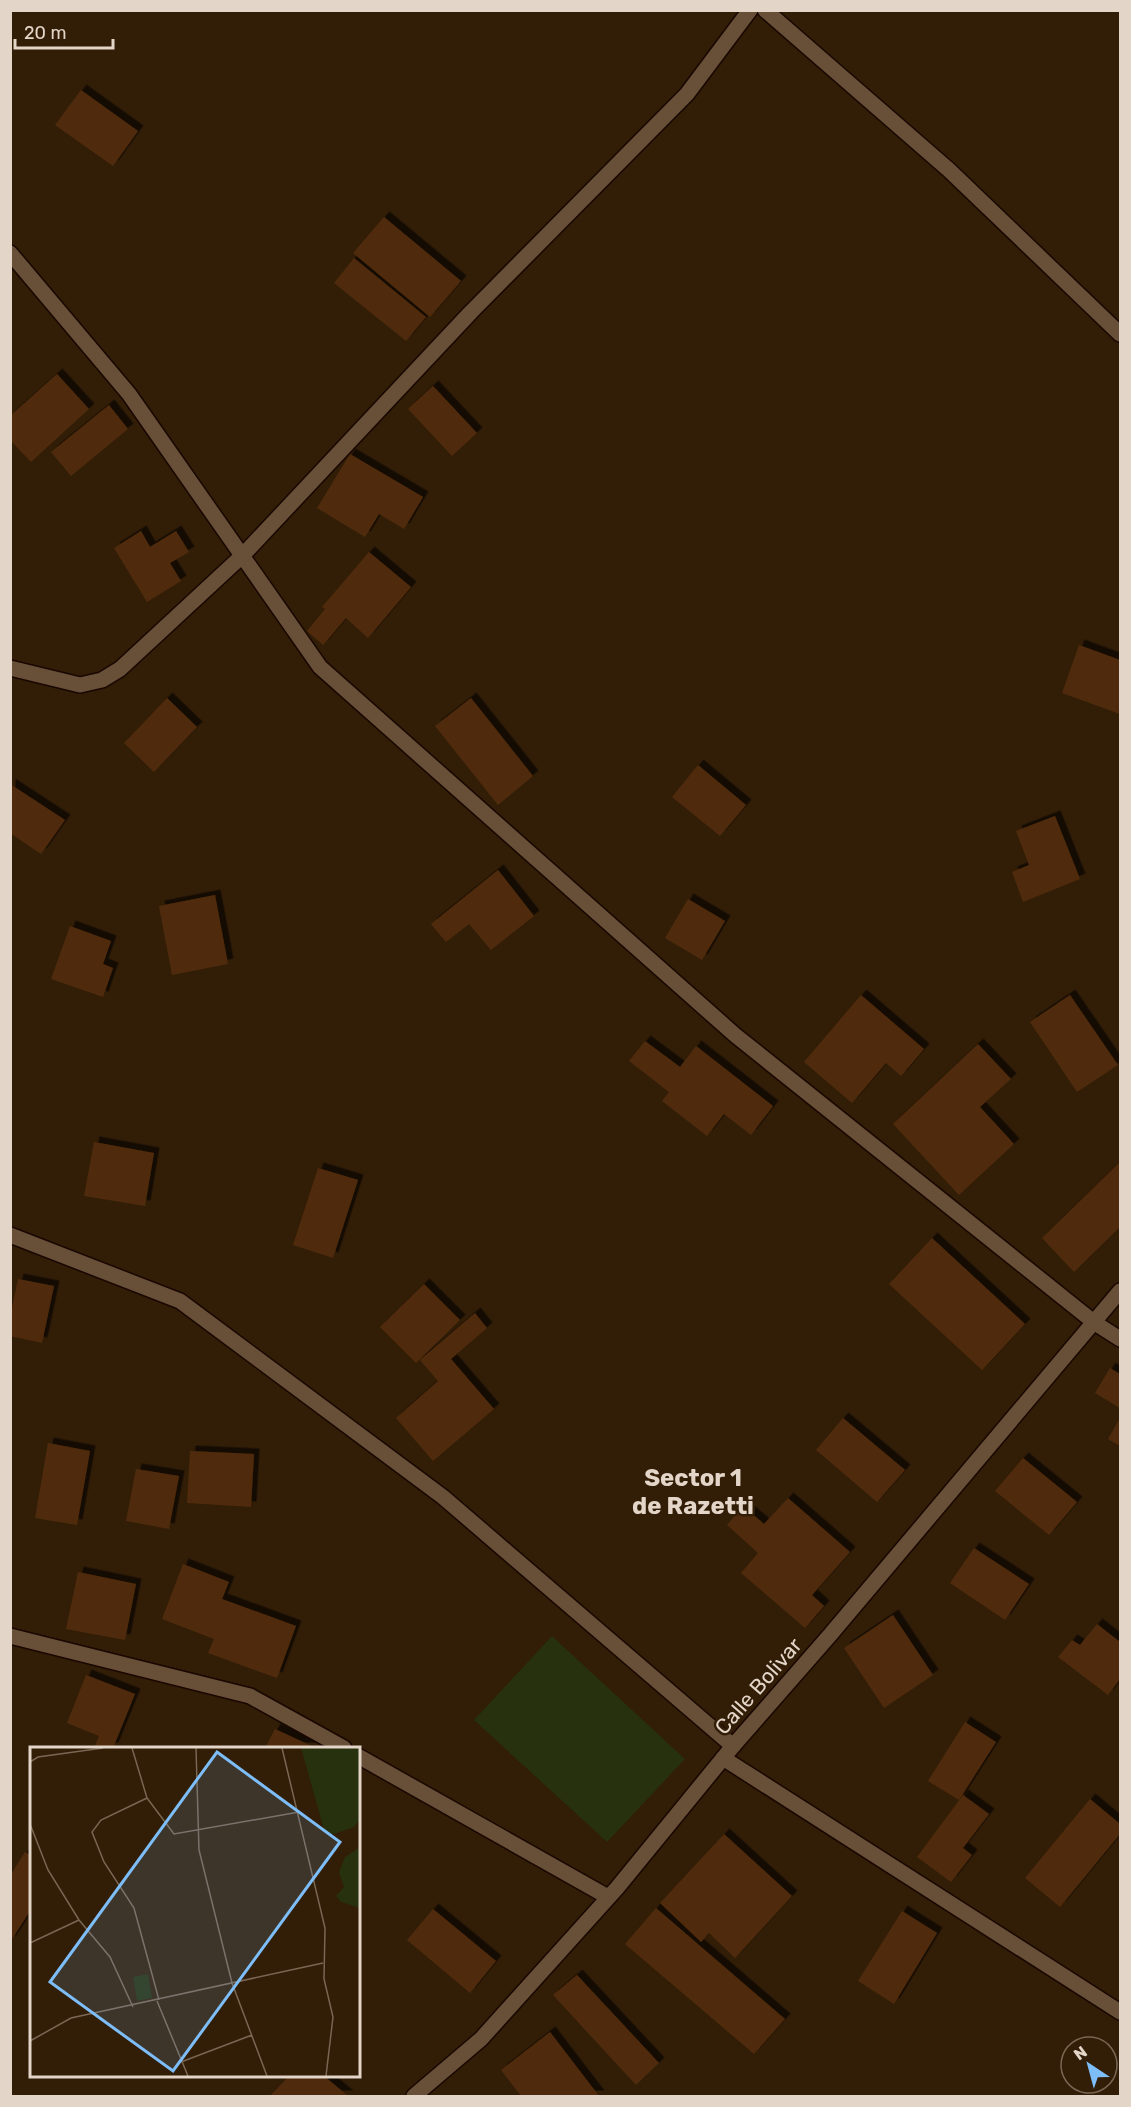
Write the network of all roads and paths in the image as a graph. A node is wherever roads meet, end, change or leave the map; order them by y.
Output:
1 (750, 10) edge
2 (765, 10) edge
3 (10, 253) edge
4 (1120, 334) edge
5 (242, 556) junction
6 (10, 668) edge
7 (10, 1235) edge
8 (1120, 1291) edge
9 (1095, 1323) junction
10 (1120, 1339) edge
11 (10, 1636) edge
12 (733, 1746) junction
13 (340, 1747) edge
14 (360, 1757) edge
15 (723, 1758) junction
16 (608, 1897) junction
17 (1120, 2012) edge
18 (414, 2097) edge

1 - 5 street
2 - 4 street
3 - 5 street
5 - 6 street
5 - 9 street
7 - 12 street
8 - 9 street, Calle Bolivar
9 - 10 street
9 - 12 street, Calle Bolivar
11 - 13 street
12 - 15 street, Calle Bolivar
14 - 16 street
15 - 16 street, Calle Bolivar
15 - 17 street
16 - 18 street, Calle Bolivar

